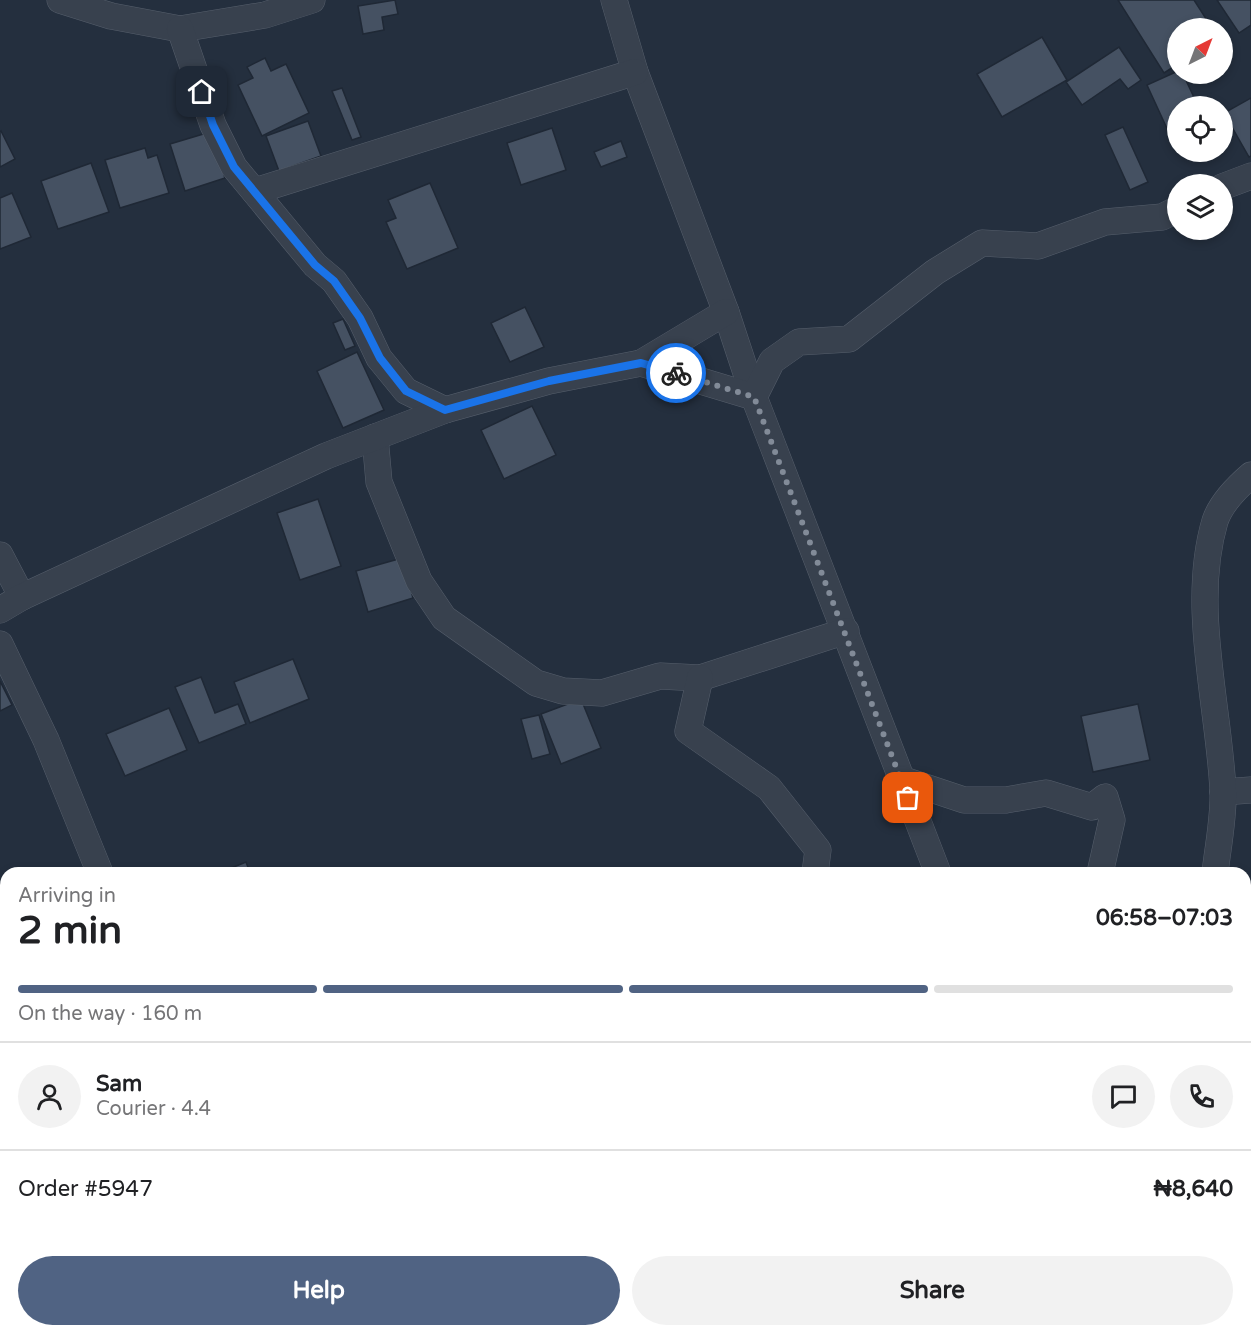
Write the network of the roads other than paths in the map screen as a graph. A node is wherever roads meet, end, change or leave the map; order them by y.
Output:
1 (60, 0) edge
2 (312, 0) edge
3 (614, 0) edge
4 (180, 29) junction
5 (635, 72) junction
6 (1251, 176) edge
7 (1233, 183) edge
8 (255, 190) junction
9 (1167, 214) edge
10 (726, 312) junction
11 (641, 363) junction
12 (754, 397) junction
13 (445, 410) junction
14 (375, 437) junction
15 (1251, 475) edge
16 (0, 555) edge
17 (22, 597) junction
18 (0, 610) edge
19 (846, 631) junction
20 (0, 644) edge
21 (700, 678) junction
22 (901, 779) junction
23 (1251, 790) edge
24 (1223, 792) junction
25 (98, 867) edge
26 (816, 867) edge
27 (936, 867) edge
28 (1101, 867) edge
29 (1216, 867) edge

1 - 4 street
2 - 4 street
3 - 5 street
4 - 8 street
5 - 8 street
5 - 10 street
6 - 7 street
8 - 13 street
9 - 12 street
10 - 11 street
10 - 12 street
11 - 12 street
11 - 13 street
12 - 19 street
13 - 14 street
14 - 17 street
14 - 21 street
15 - 24 street
16 - 17 street
17 - 18 street
19 - 21 street
19 - 22 street
20 - 25 street
21 - 26 street
22 - 27 street
22 - 28 street
23 - 24 street
24 - 29 street

